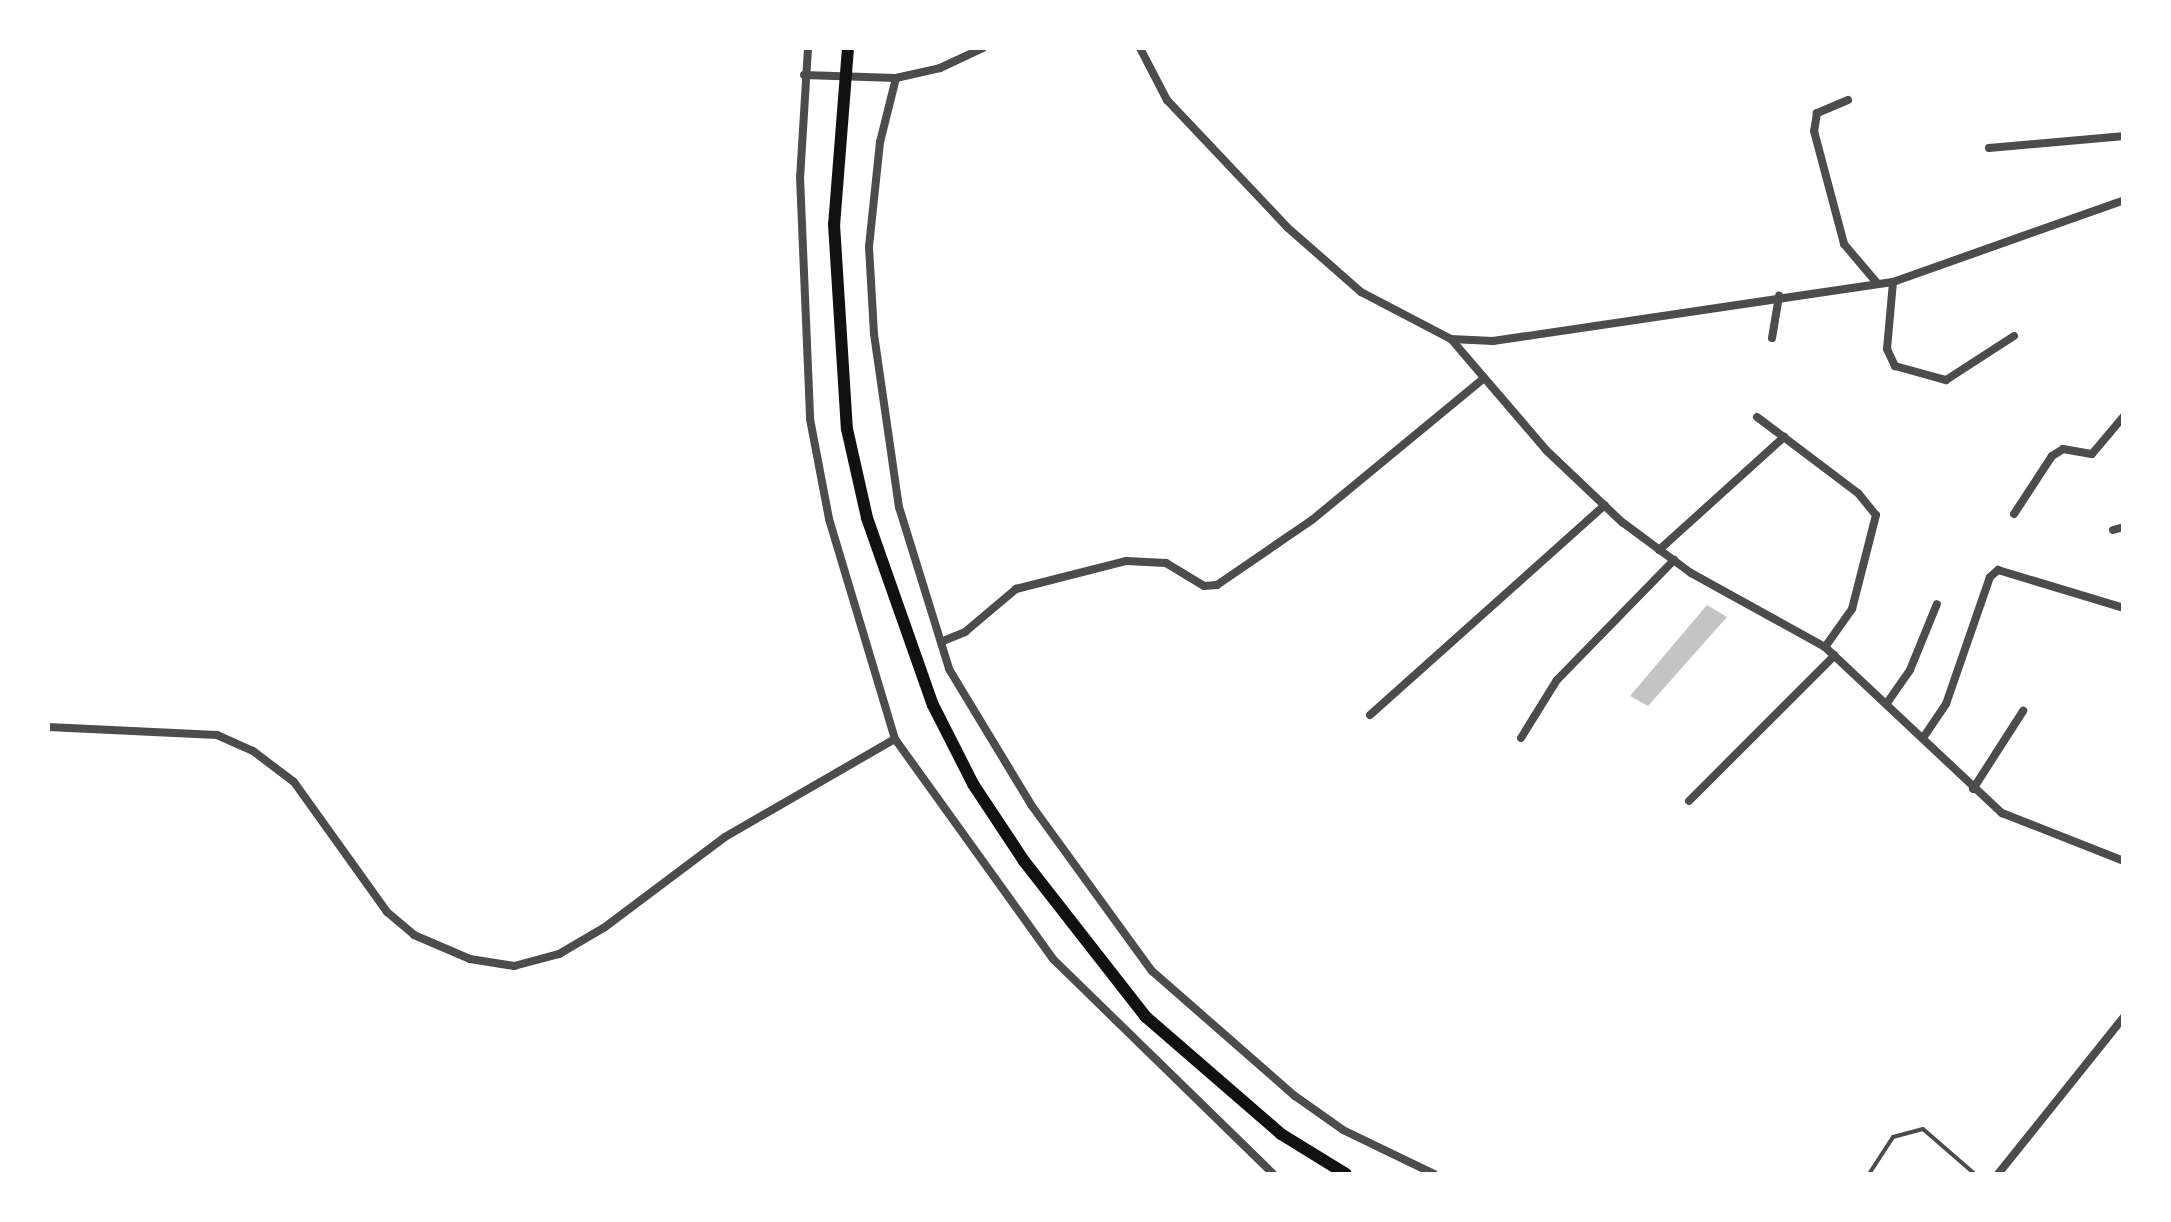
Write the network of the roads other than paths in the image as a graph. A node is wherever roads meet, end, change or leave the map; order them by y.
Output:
1 (808, 48) edge
2 (983, 48) edge
3 (1140, 48) edge
4 (848, 52) edge
5 (804, 74) junction
6 (896, 78) junction
7 (1848, 100) dead end
8 (2124, 136) edge
9 (1990, 148) dead end
10 (2122, 200) edge
11 (1894, 282) junction
12 (1877, 283) junction
13 (1780, 296) junction
14 (2014, 336) dead end
15 (1772, 338) dead end
16 (1451, 339) junction
17 (1484, 378) junction
18 (1757, 416) dead end
19 (2124, 416) edge
20 (1784, 437) junction
21 (1605, 505) junction
22 (2014, 514) dead end
23 (2124, 527) edge
24 (2113, 530) dead end
25 (1659, 550) junction
26 (1674, 560) junction
27 (1937, 604) dead end
28 (2124, 608) edge
29 (943, 641) junction
30 (1825, 647) junction
31 (1835, 655) junction
32 (1887, 703) junction
33 (2023, 711) dead end
34 (1370, 714) dead end
35 (48, 727) edge
36 (895, 738) junction
37 (1521, 738) dead end
38 (1922, 738) junction
39 (1973, 789) junction
40 (1690, 800) dead end
41 (2124, 862) edge
42 (2124, 1017) edge
43 (1970, 1173) edge
44 (1273, 1174) edge
45 (1346, 1174) edge
46 (1434, 1174) edge
47 (1870, 1174) edge
48 (1998, 1174) edge

1 - 5 street
2 - 6 street
3 - 16 street
4 - 45 main road
5 - 6 street
5 - 36 street
6 - 29 street
7 - 12 street
8 - 9 street
10 - 11 street
11 - 12 street
11 - 14 street
12 - 13 street
13 - 15 street
13 - 16 street
16 - 17 street
17 - 21 street
17 - 29 street
18 - 20 street
19 - 22 street
20 - 25 street
20 - 30 street
21 - 25 street
21 - 34 street
23 - 24 street
25 - 26 street
26 - 30 street
26 - 37 street
27 - 32 street
28 - 38 street
29 - 46 street
30 - 31 street
31 - 32 street
31 - 40 street
32 - 38 street
33 - 39 street
35 - 36 street
36 - 44 street
38 - 39 street
39 - 41 street
42 - 48 street
43 - 47 lane

